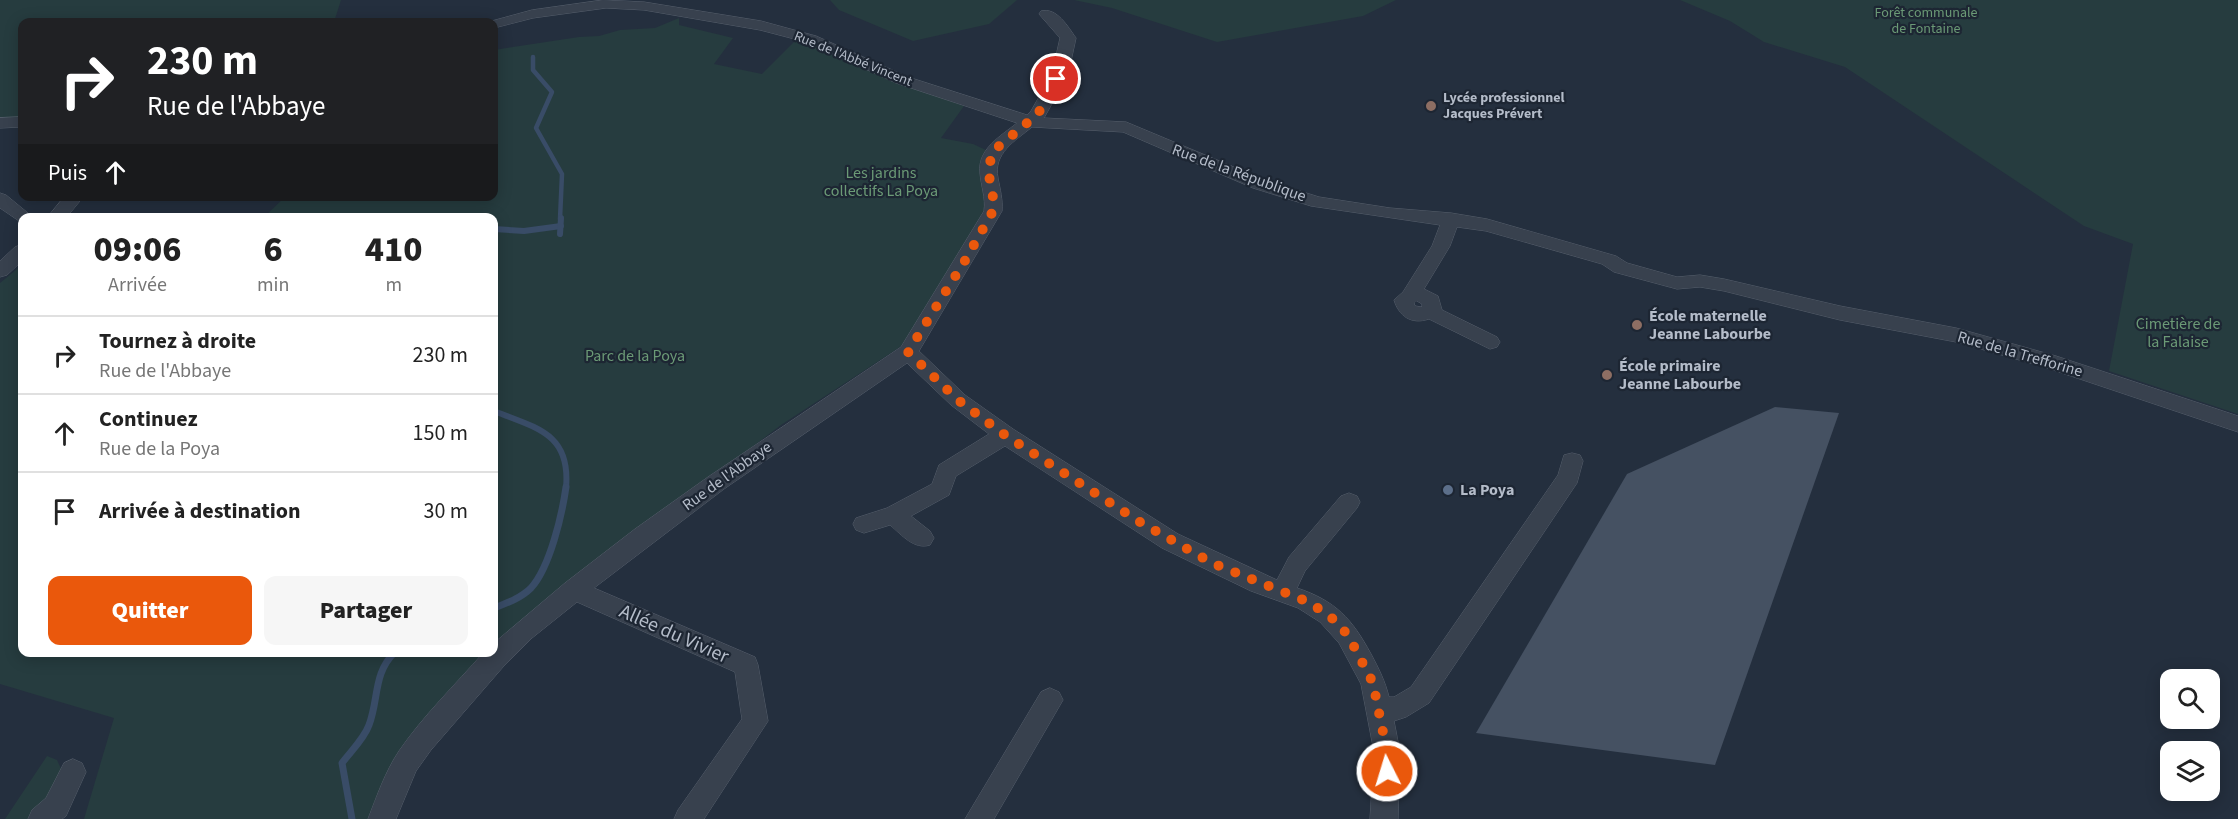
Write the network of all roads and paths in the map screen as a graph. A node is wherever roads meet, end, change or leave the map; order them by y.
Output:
1 (1046, 14) dead end
2 (498, 23) edge
3 (18, 122) edge
4 (1032, 122) junction
5 (0, 123) edge
6 (0, 199) edge
7 (71, 201) edge
8 (18, 213) edge
9 (60, 213) edge
10 (1451, 219) junction
11 (18, 255) edge
12 (0, 271) edge
13 (1797, 303) joint
14 (1490, 342) dead end
15 (908, 352) junction
16 (2238, 424) edge
17 (1005, 435) junction
18 (1572, 461) dead end
19 (1349, 502) dead end
20 (894, 515) junction
21 (864, 524) dead end
22 (922, 538) dead end
23 (573, 590) junction
24 (1283, 592) junction
25 (498, 656) edge
26 (496, 657) edge
27 (1050, 700) dead end
28 (1377, 709) junction
29 (73, 772) dead end
30 (42, 819) edge
31 (382, 819) edge
32 (688, 819) edge
33 (979, 819) edge
34 (1384, 819) edge

1 - 4 street
2 - 4 street, Rue de l'Abbé Vincent
3 - 5 street
4 - 10 street, Rue de la République
4 - 15 street, Rue de l'Abbaye
6 - 8 street
7 - 9 street
10 - 13 street, Rue de la République
10 - 14 street
11 - 12 street
13 - 16 street, Rue de la Trefforine
15 - 17 street
15 - 23 street, Rue de l'Abbaye
17 - 20 street
17 - 24 street
18 - 28 street
19 - 24 street
20 - 21 street
20 - 22 street
23 - 25 street, Rue de l'Abbaye
23 - 32 street, Allée du Vivier
24 - 28 street
26 - 31 street, Rue de l'Abbaye
27 - 33 street
28 - 34 street
29 - 30 street

